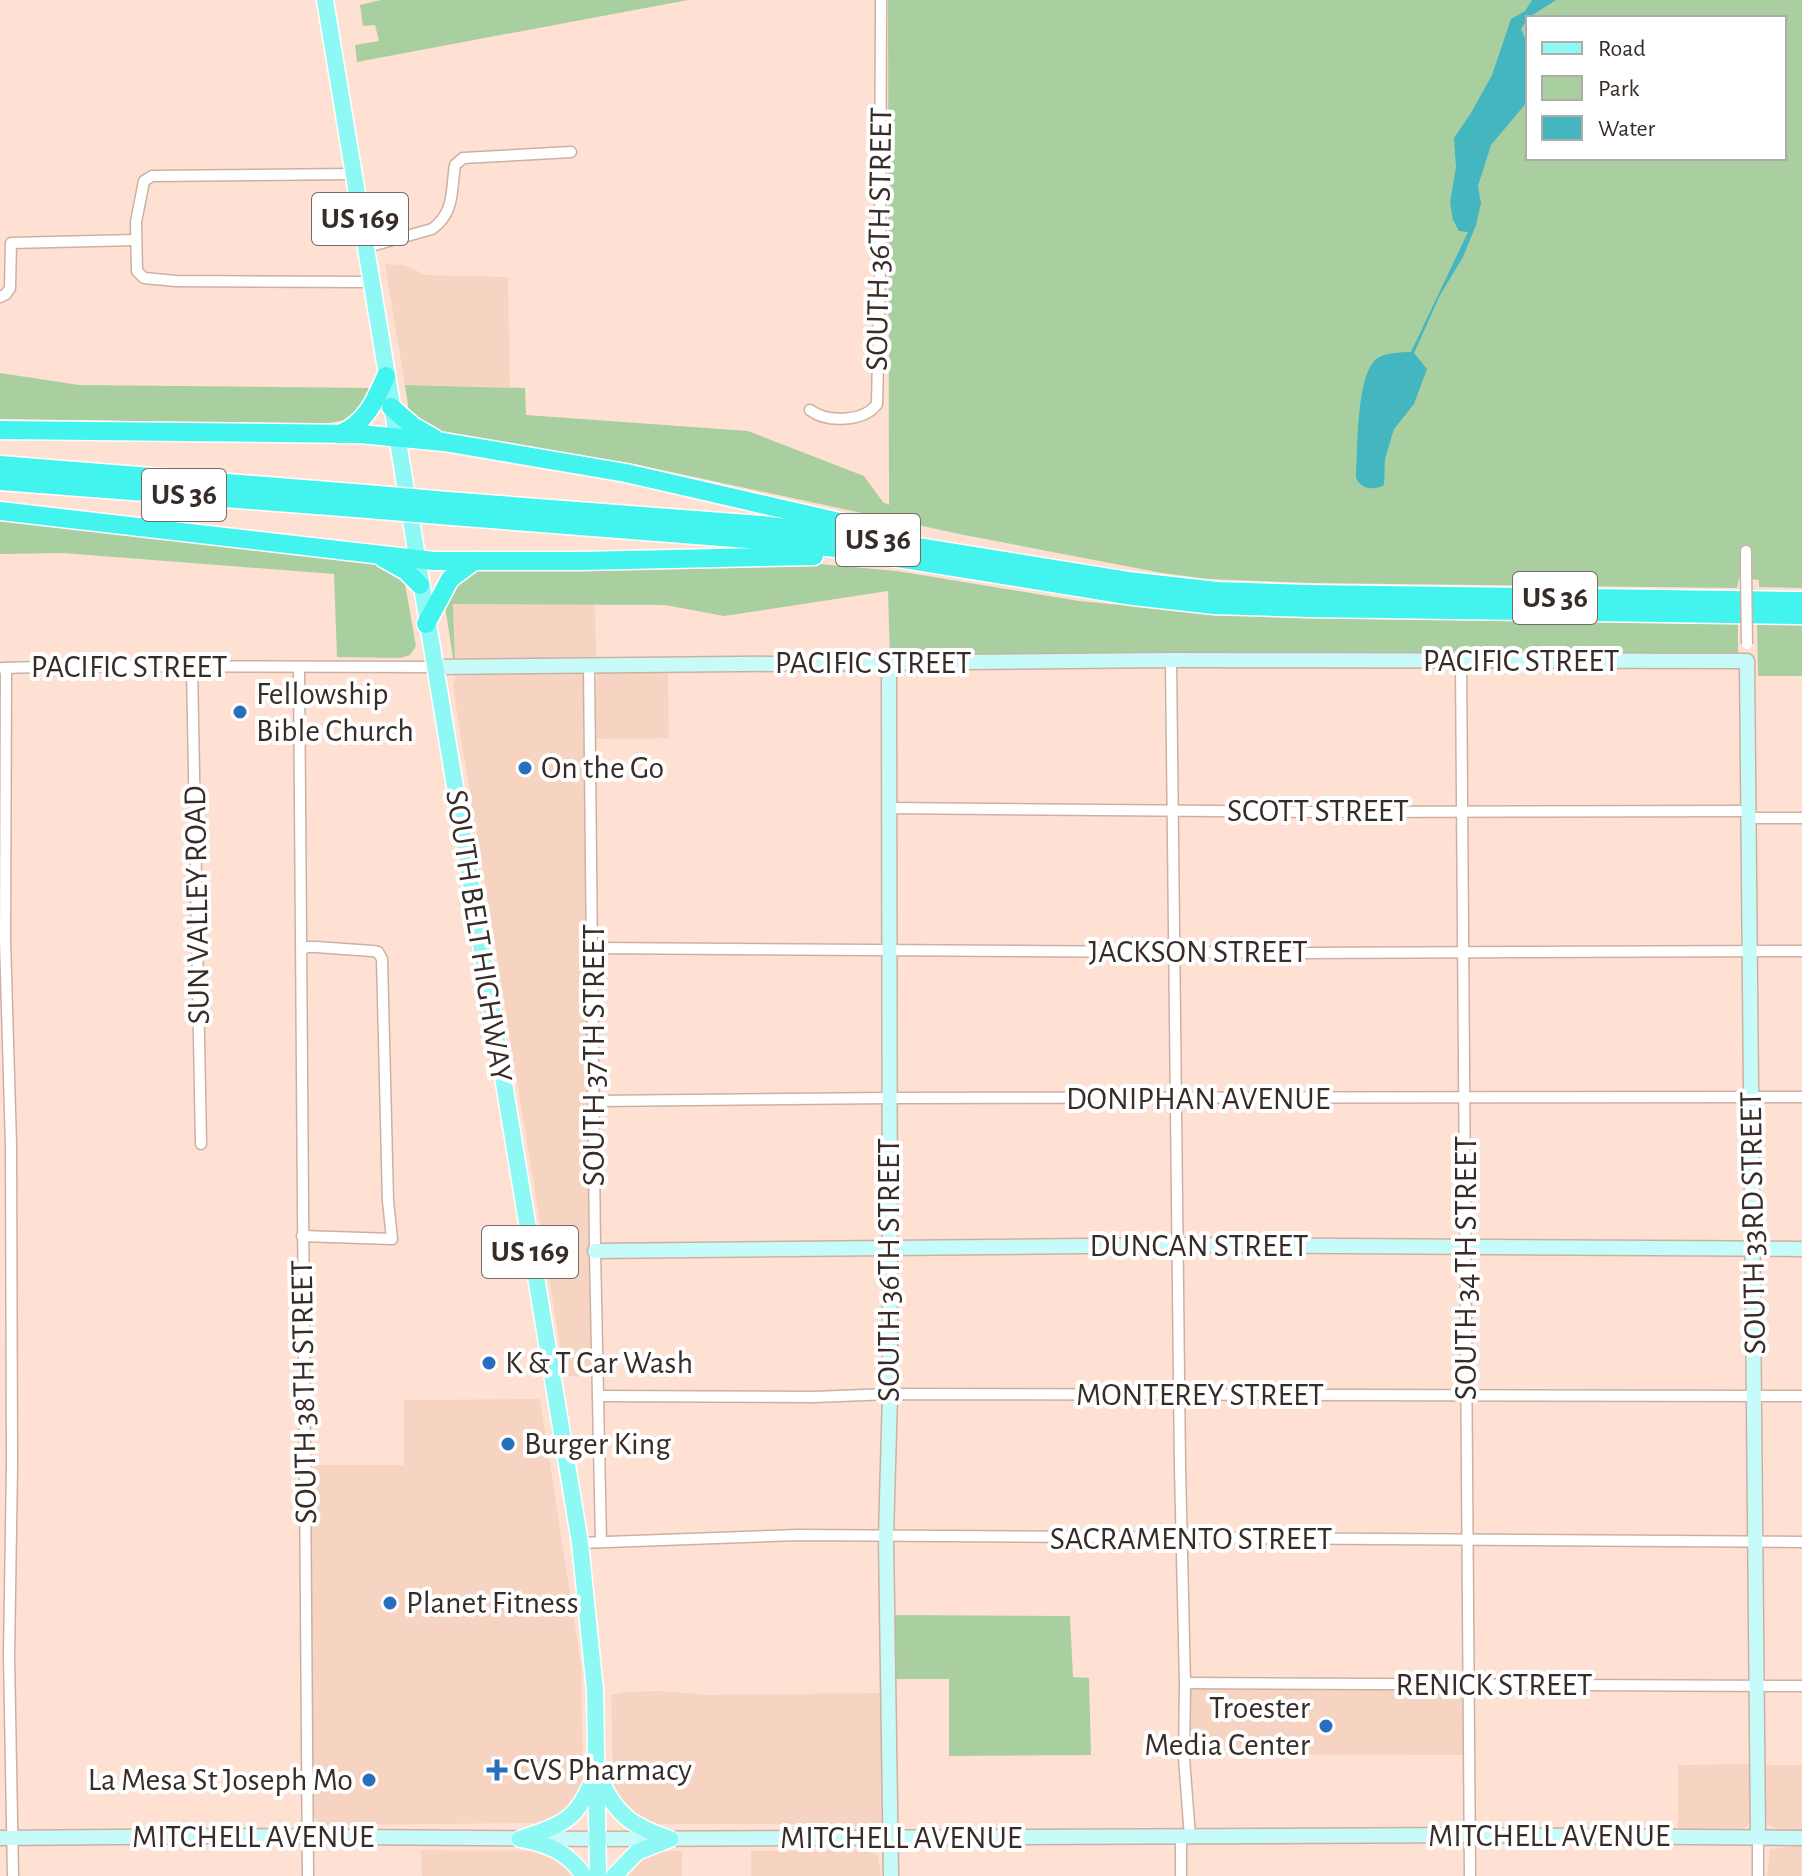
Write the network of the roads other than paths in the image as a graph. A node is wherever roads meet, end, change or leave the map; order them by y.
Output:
1 (325, 0) edge
2 (881, 0) edge
3 (571, 152) dead end
4 (353, 174) junction
5 (135, 240) junction
6 (364, 248) junction
7 (370, 282) junction
8 (0, 297) edge
9 (386, 376) junction
10 (391, 407) junction
11 (810, 410) dead end
12 (0, 430) edge
13 (340, 434) junction
14 (396, 438) junction
15 (444, 442) junction
16 (0, 465) edge
17 (0, 481) edge
18 (367, 502) junction
19 (449, 508) junction
20 (0, 511) edge
21 (1746, 551) dead end
22 (377, 555) junction
23 (971, 555) junction
24 (416, 559) junction
25 (919, 560) junction
26 (475, 561) junction
27 (420, 585) junction
28 (1802, 601) edge
29 (1802, 615) edge
30 (426, 624) junction
31 (1171, 660) junction
32 (1461, 661) junction
33 (1747, 661) junction
34 (889, 664) junction
35 (589, 665) junction
36 (192, 667) junction
37 (299, 667) junction
38 (434, 667) junction
39 (3, 668) edge
40 (888, 808) junction
41 (1174, 809) junction
42 (1461, 811) junction
43 (1748, 814) junction
44 (1802, 818) edge
45 (594, 948) junction
46 (302, 950) junction
47 (890, 951) junction
48 (1175, 951) junction
49 (1802, 951) edge
50 (1464, 953) junction
51 (1749, 953) junction
52 (1751, 1097) junction
53 (1802, 1097) edge
54 (889, 1098) junction
55 (1178, 1099) junction
56 (1465, 1099) junction
57 (595, 1101) junction
58 (201, 1144) dead end
59 (302, 1236) junction
60 (1179, 1245) junction
61 (889, 1247) junction
62 (1467, 1247) junction
63 (1753, 1249) junction
64 (1802, 1249) edge
65 (5, 1250) edge
66 (595, 1251) junction
67 (890, 1394) junction
68 (1179, 1395) junction
69 (1467, 1395) junction
70 (598, 1396) junction
71 (1755, 1396) junction
72 (1802, 1396) edge
73 (886, 1537) junction
74 (1181, 1539) junction
75 (1468, 1539) junction
76 (1755, 1541) junction
77 (601, 1542) junction
78 (1802, 1542) edge
79 (580, 1543) junction
80 (1185, 1683) junction
81 (1468, 1684) junction
82 (1755, 1686) junction
83 (1802, 1686) edge
84 (597, 1768) junction
85 (1470, 1835) junction
86 (308, 1837) junction
87 (1185, 1837) junction
88 (1758, 1837) junction
89 (6, 1838) edge
90 (890, 1838) junction
91 (1802, 1838) edge
92 (520, 1839) junction
93 (598, 1839) junction
94 (670, 1839) junction
95 (13, 1876) edge
96 (308, 1876) edge
97 (584, 1876) edge
98 (598, 1876) edge
99 (614, 1876) edge
100 (891, 1876) edge
101 (1181, 1876) edge
102 (1470, 1876) edge
103 (1758, 1876) edge

1 - 4 main road, SOUTH BELT HIGHWAY / US 169
2 - 11 street, SOUTH 36TH STREET
3 - 6 street
4 - 5 street
4 - 6 main road, SOUTH BELT HIGHWAY / US 169
5 - 7 street
5 - 8 street
6 - 7 main road, SOUTH BELT HIGHWAY / US 169
7 - 9 main road, SOUTH BELT HIGHWAY / US 169
9 - 10 main road, SOUTH BELT HIGHWAY / US 169
9 - 13 highway
10 - 14 main road, SOUTH BELT HIGHWAY / US 169
10 - 15 highway
12 - 13 highway
13 - 14 highway
14 - 15 highway
14 - 24 main road, SOUTH BELT HIGHWAY / US 169
15 - 23 highway
16 - 18 highway, US 36
17 - 18 highway, US 36
18 - 19 highway, US 36, bridge
19 - 23 highway, US 36
19 - 25 highway, US 36
20 - 22 highway
21 - 33 street, SOUTH 33RD STREET, bridge
22 - 24 highway
22 - 27 highway
23 - 28 highway, US 36
24 - 26 highway
24 - 27 main road, SOUTH BELT HIGHWAY / US 169
25 - 26 highway
25 - 29 highway, US 36
26 - 30 highway
27 - 30 main road, SOUTH BELT HIGHWAY / US 169
30 - 38 main road, SOUTH BELT HIGHWAY / US 169
31 - 32 street, PACIFIC STREET
31 - 34 street, PACIFIC STREET
31 - 41 street
32 - 33 street, PACIFIC STREET
32 - 42 street, SOUTH 34TH STREET
33 - 43 street, SOUTH 33RD STREET
34 - 35 street, PACIFIC STREET
34 - 40 street, SOUTH 36TH STREET
35 - 38 street, PACIFIC STREET
35 - 45 street, SOUTH 37TH STREET
36 - 37 street, PACIFIC STREET
36 - 39 street, PACIFIC STREET
36 - 58 street, SUN VALLEY ROAD
37 - 38 street, PACIFIC STREET
37 - 46 street, SOUTH 38TH STREET
38 - 79 main road, SOUTH BELT HIGHWAY / US 169
39 - 65 street
40 - 41 street, SCOTT STREET
40 - 47 street, SOUTH 36TH STREET
41 - 42 street, SCOTT STREET
41 - 48 street
42 - 43 street, SCOTT STREET
42 - 50 street, SOUTH 34TH STREET
43 - 44 street, SCOTT STREET
43 - 51 street, SOUTH 33RD STREET
45 - 47 street, JACKSON STREET
45 - 57 street, SOUTH 37TH STREET
46 - 59 street, SOUTH 38TH STREET
46 - 59 street
47 - 48 street, JACKSON STREET
47 - 54 street, SOUTH 36TH STREET
48 - 50 street, JACKSON STREET
48 - 55 street
49 - 51 street, JACKSON STREET
50 - 51 street, JACKSON STREET
50 - 56 street, SOUTH 34TH STREET
51 - 52 street, SOUTH 33RD STREET
52 - 53 street, DONIPHAN AVENUE
52 - 56 street, DONIPHAN AVENUE
52 - 63 street, SOUTH 33RD STREET
54 - 55 street, DONIPHAN AVENUE
54 - 57 street, DONIPHAN AVENUE
54 - 61 street, SOUTH 36TH STREET
55 - 56 street, DONIPHAN AVENUE
55 - 60 street
56 - 62 street, SOUTH 34TH STREET
57 - 66 street, SOUTH 37TH STREET
59 - 86 street, SOUTH 38TH STREET
60 - 61 street, DUNCAN STREET
60 - 62 street, DUNCAN STREET
60 - 68 street
61 - 66 street, DUNCAN STREET
61 - 67 street, SOUTH 36TH STREET
62 - 63 street, DUNCAN STREET
62 - 69 street, SOUTH 34TH STREET
63 - 64 street, DUNCAN STREET
63 - 71 street, SOUTH 33RD STREET
65 - 89 street
66 - 70 street, SOUTH 37TH STREET
67 - 68 street, MONTEREY STREET
67 - 70 street, MONTEREY STREET
67 - 73 street, SOUTH 36TH STREET
68 - 69 street, MONTEREY STREET
68 - 74 street
69 - 71 street, MONTEREY STREET
69 - 75 street, SOUTH 34TH STREET
70 - 77 street, SOUTH 37TH STREET
71 - 72 street, MONTEREY STREET
71 - 76 street, SOUTH 33RD STREET
73 - 74 street, SACRAMENTO STREET
73 - 77 street, SACRAMENTO STREET
73 - 90 street, SOUTH 36TH STREET
74 - 75 street, SACRAMENTO STREET
74 - 80 street
75 - 76 street, SACRAMENTO STREET
75 - 81 street, SOUTH 34TH STREET
76 - 78 street, SACRAMENTO STREET
76 - 82 street, SOUTH 33RD STREET
77 - 79 street, SACRAMENTO STREET
79 - 84 main road, SOUTH BELT HIGHWAY / US 169
80 - 81 street, RENICK STREET
80 - 87 street
81 - 82 street, RENICK STREET
81 - 85 street, SOUTH 34TH STREET
82 - 83 street, RENICK STREET
82 - 88 street, SOUTH 33RD STREET
84 - 92 main road
84 - 93 main road, SOUTH BELT HIGHWAY / US 169
84 - 94 main road
85 - 87 street, MITCHELL AVENUE
85 - 88 street, MITCHELL AVENUE
85 - 102 street, SOUTH 34TH STREET
86 - 89 street, MITCHELL AVENUE
86 - 92 street, MITCHELL AVENUE
86 - 96 street, SOUTH 38TH STREET
87 - 90 street, MITCHELL AVENUE
87 - 101 street
88 - 91 street, MITCHELL AVENUE
88 - 103 street, SOUTH 33RD STREET
89 - 95 street
90 - 94 street, MITCHELL AVENUE
90 - 100 street, SOUTH 36TH STREET
92 - 93 street, MITCHELL AVENUE
92 - 97 main road
93 - 94 street, MITCHELL AVENUE
93 - 98 main road, SOUTH BELT HIGHWAY / US 169
94 - 99 main road

